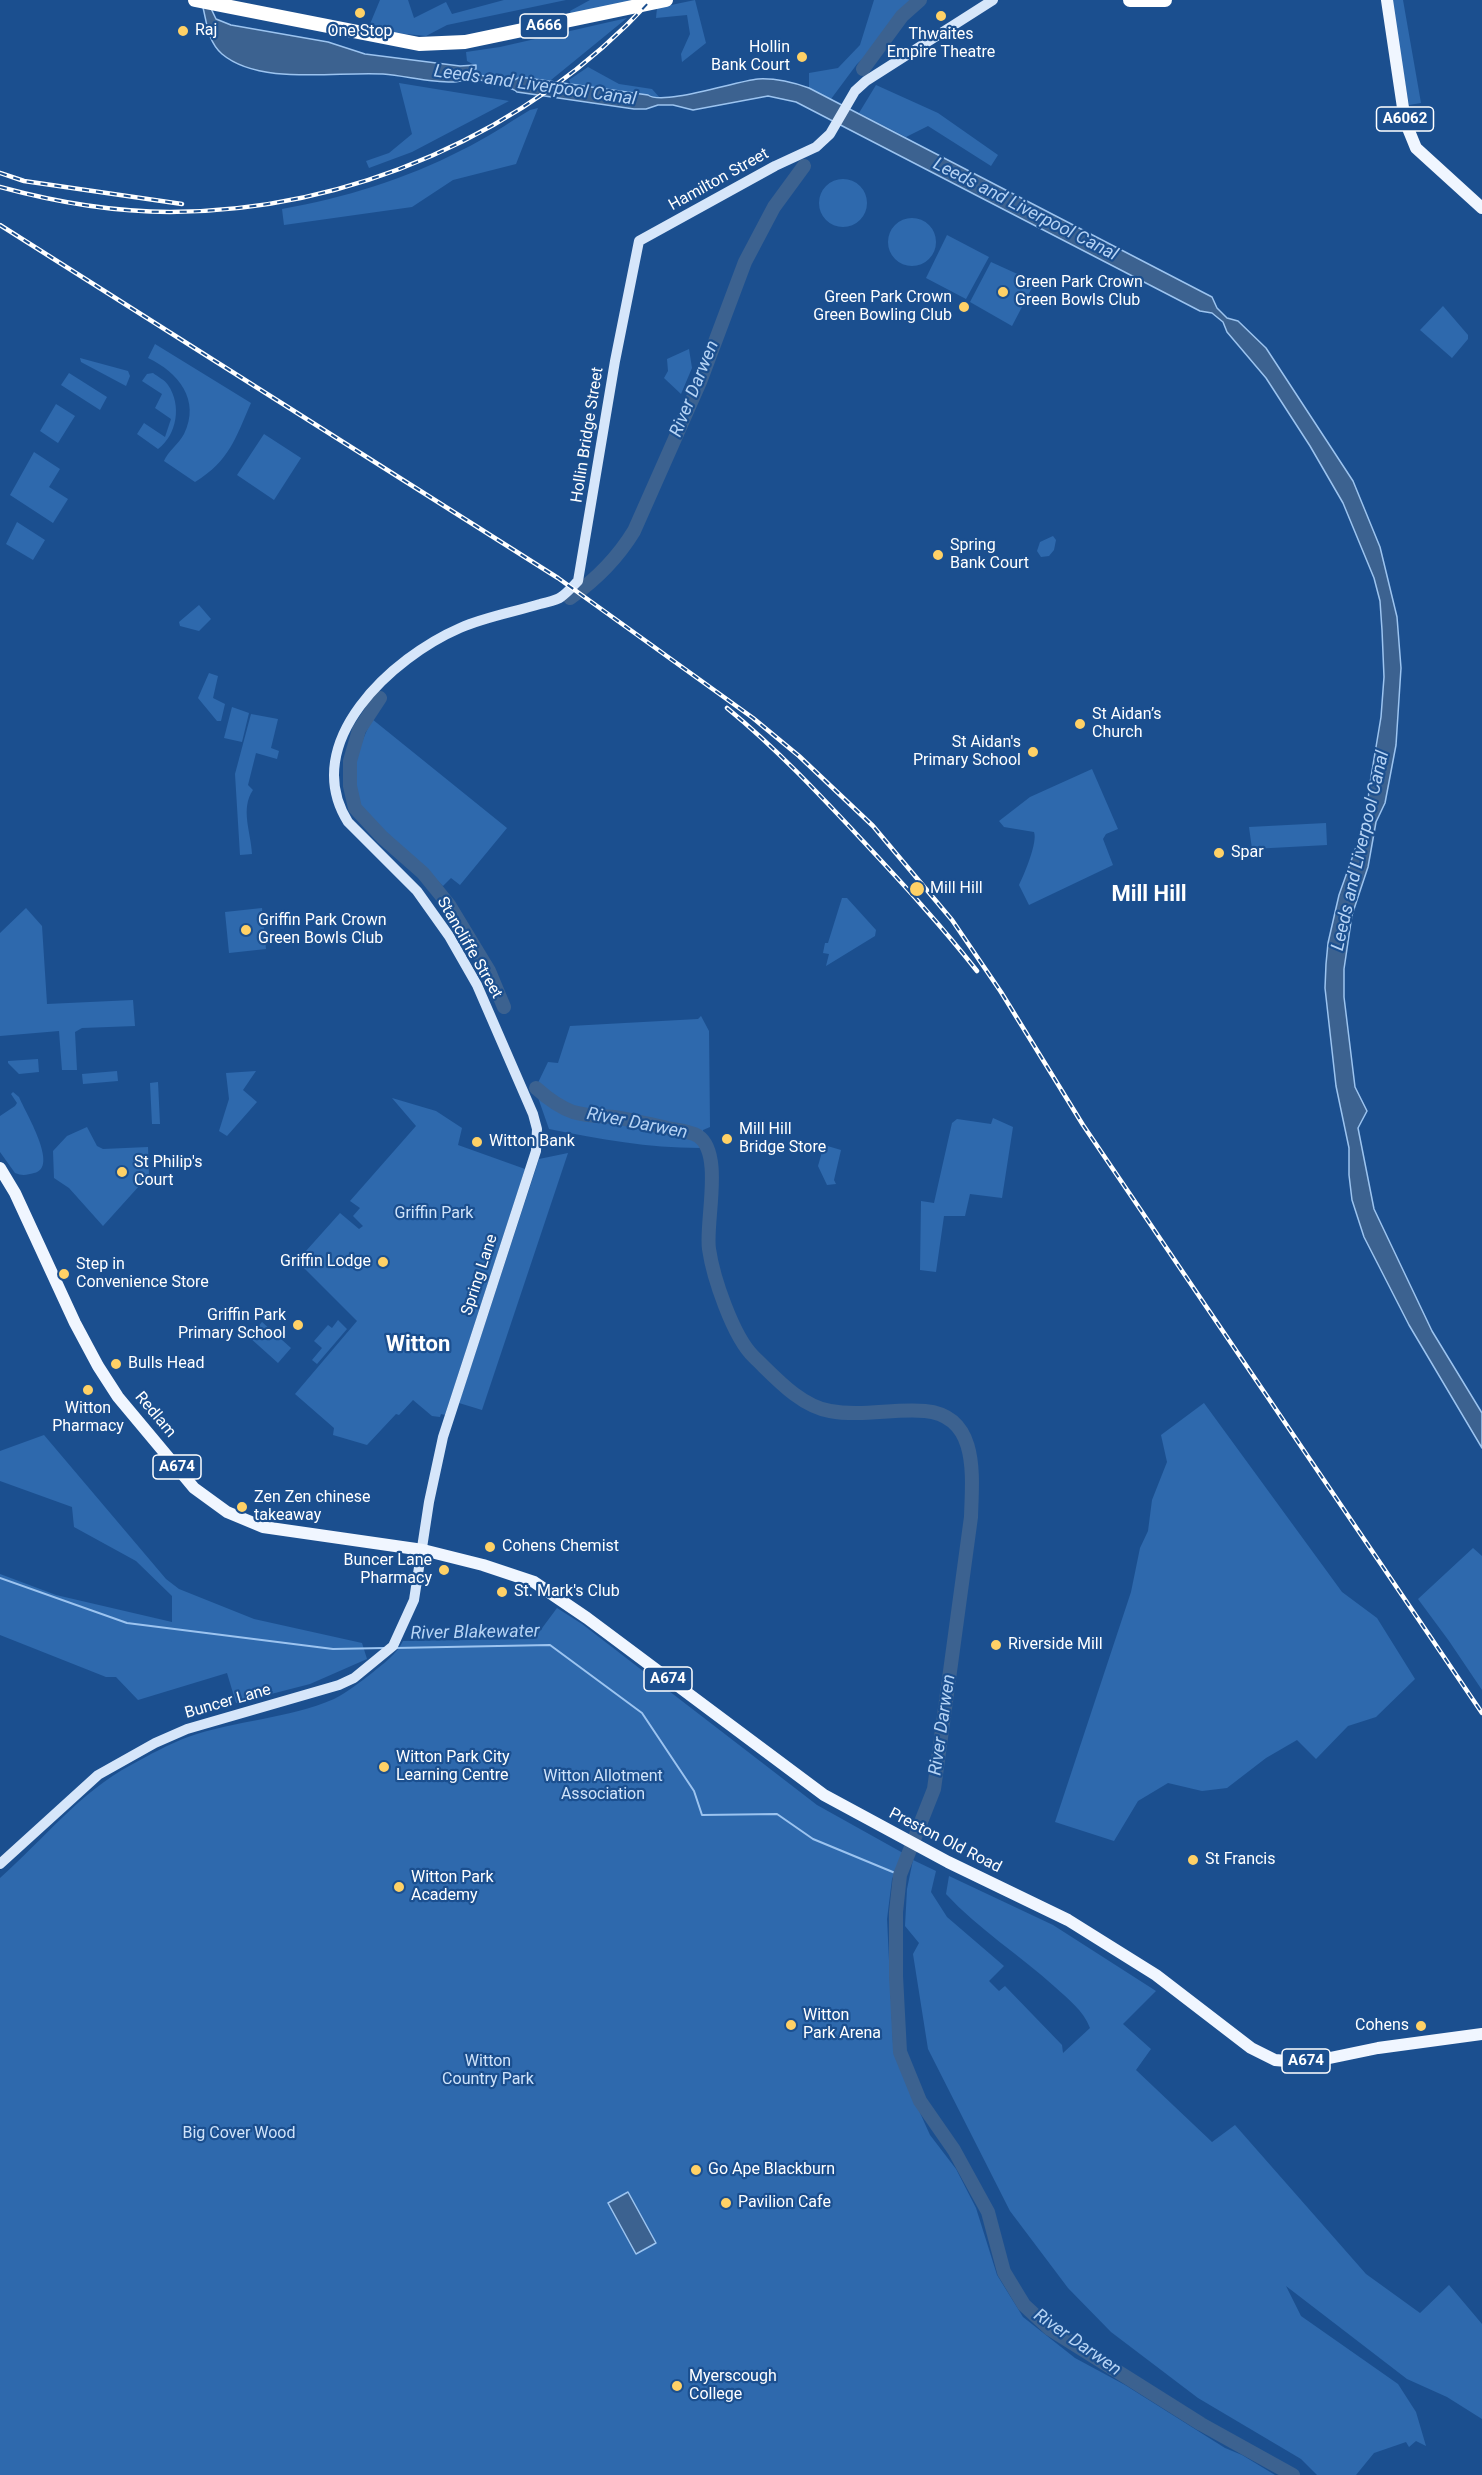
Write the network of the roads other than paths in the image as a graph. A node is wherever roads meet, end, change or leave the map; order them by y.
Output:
1 (195, 0) edge
2 (666, 0) edge
3 (1004, 0) edge
4 (1130, 0) edge
5 (1165, 0) edge
6 (1387, 0) edge
7 (991, 2) edge
8 (1482, 208) edge
9 (639, 241) joint
10 (533, 606) joint
11 (536, 1151) joint
12 (0, 1168) edge
13 (423, 1550) junction
14 (0, 1864) edge
15 (1482, 2034) edge

1 - 2 highway, A666
3 - 7 main road
4 - 5 highway
6 - 8 main road, A6062
7 - 9 main road, Hamilton Street
9 - 10 main road, Hollin Bridge Street
10 - 11 main road, Stancliffe Street
11 - 13 main road, Spring Lane
12 - 13 main road, Redlam / A674
13 - 14 main road, Buncer Lane
13 - 15 main road, Preston Old Road / A674

